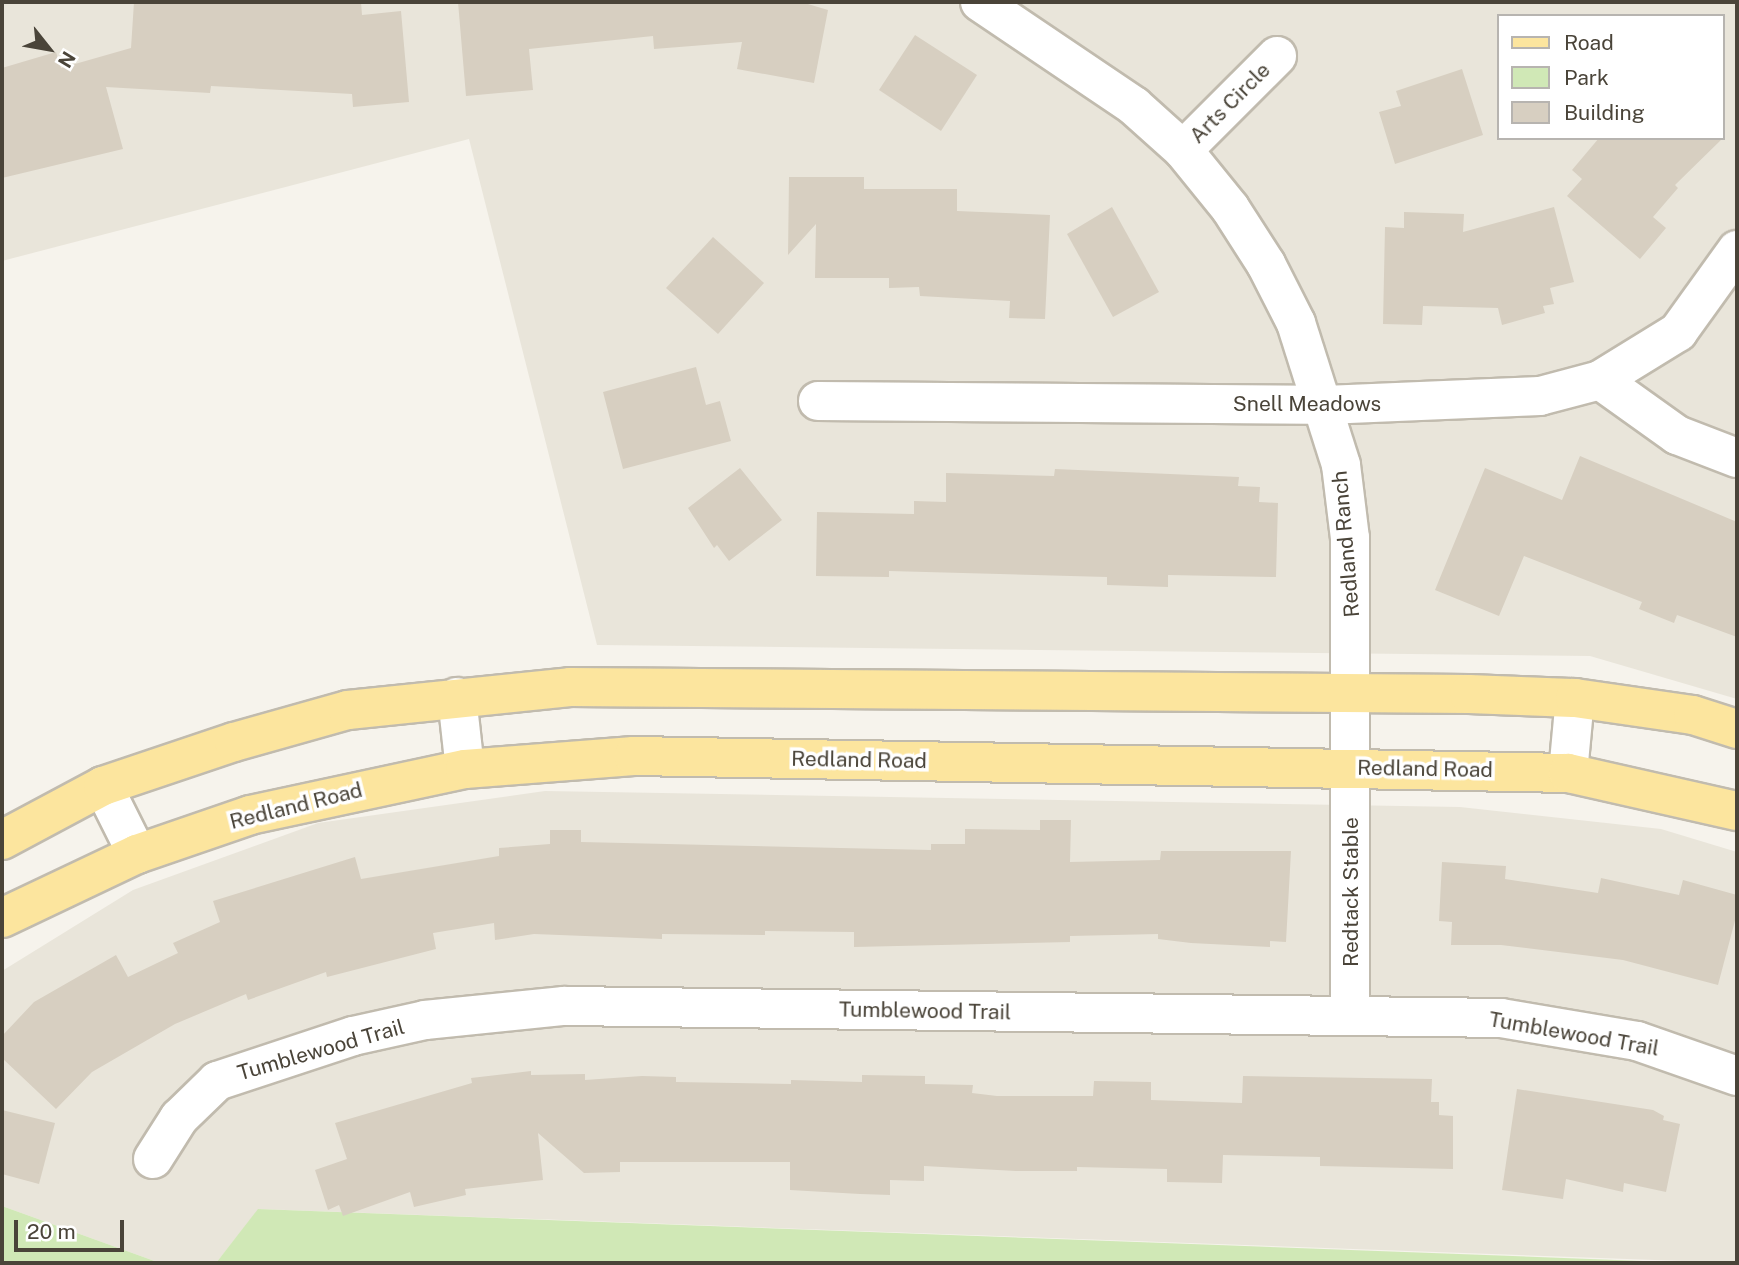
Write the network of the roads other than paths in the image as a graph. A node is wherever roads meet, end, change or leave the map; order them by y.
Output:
1 (981, 2) edge
2 (1277, 56) dead end
3 (1183, 150) junction
4 (1737, 250) edge
5 (1600, 380) junction
6 (818, 401) dead end
7 (1325, 405) junction
8 (1737, 458) edge
9 (1353, 695) junction
10 (457, 697) junction
11 (1575, 698) junction
12 (1737, 729) edge
13 (1352, 768) junction
14 (465, 769) junction
15 (1568, 774) junction
16 (103, 786) junction
17 (1737, 811) edge
18 (2, 840) edge
19 (137, 854) junction
20 (2, 918) edge
21 (1350, 1016) junction
22 (1737, 1076) edge
23 (153, 1159) dead end

1 - 3 street, Redland Ranch
2 - 3 street, Arts Circle
3 - 7 street, Redland Ranch
4 - 5 street, Snell Meadows
5 - 7 street, Snell Meadows
5 - 8 street
6 - 7 street, Snell Meadows
7 - 9 street, Redland Ranch
9 - 10 main road
9 - 11 main road
9 - 13 street, Redland Ranch
10 - 14 street
10 - 16 main road
11 - 12 main road
11 - 15 street
13 - 14 main road, Redland Road
13 - 15 main road, Redland Road
13 - 21 street, Redtack Stable
14 - 19 main road, Redland Road
15 - 17 main road, Redland Road
16 - 18 main road
16 - 19 street
19 - 20 main road, Redland Road
21 - 22 street, Tumblewood Trail
21 - 23 street, Tumblewood Trail

